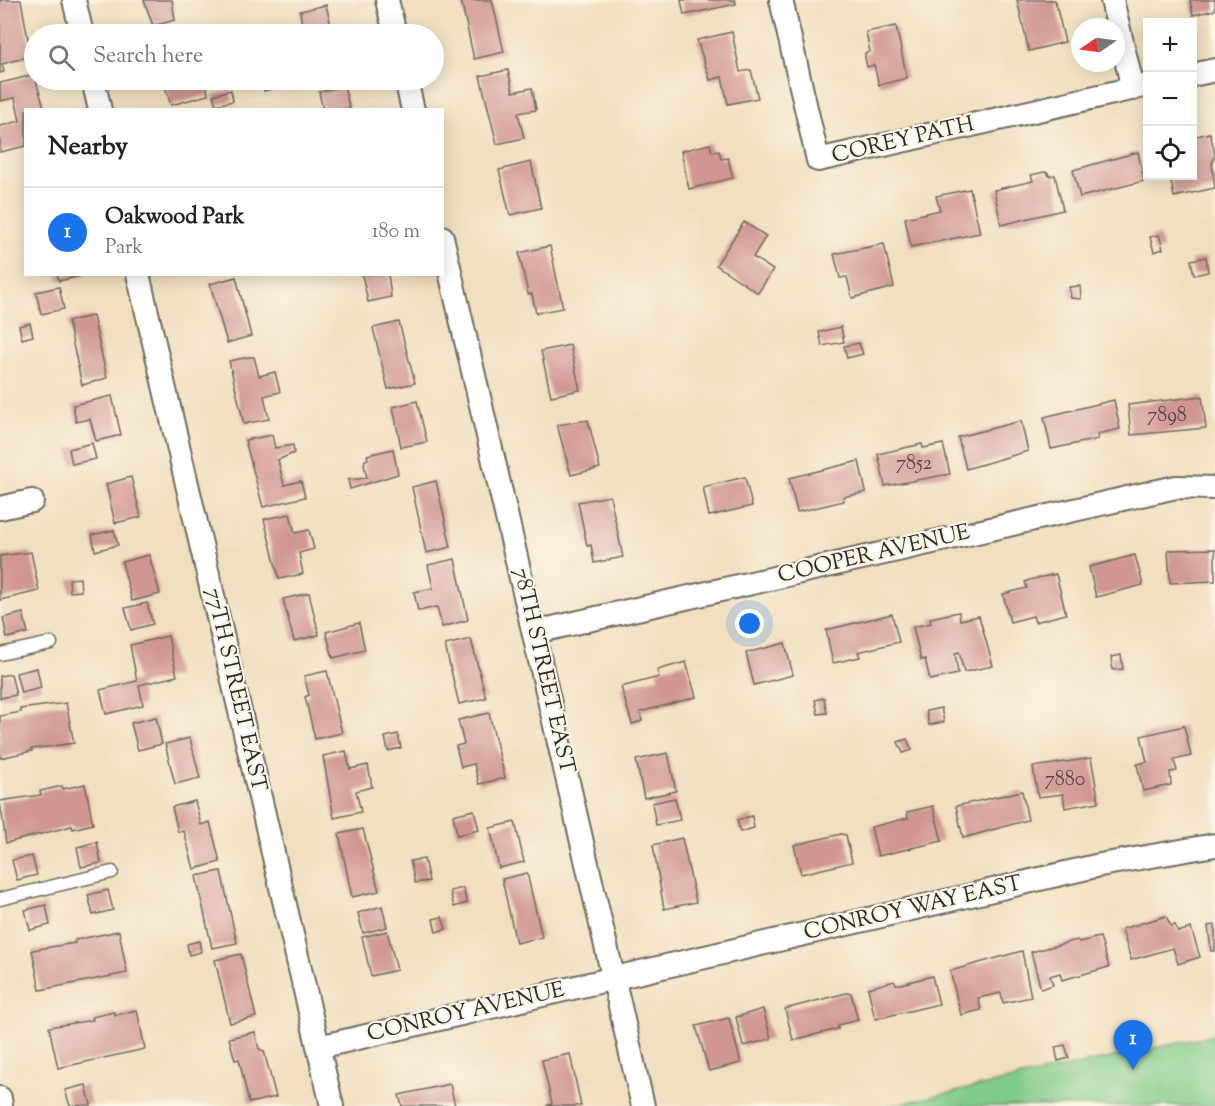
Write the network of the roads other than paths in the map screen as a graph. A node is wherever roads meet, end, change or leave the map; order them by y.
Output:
1 (74, 0) edge
2 (387, 0) edge
3 (781, 0) edge
4 (1112, 0) edge
5 (80, 24) edge
6 (393, 24) edge
7 (1215, 70) edge
8 (1197, 74) edge
9 (1140, 87) edge
10 (95, 90) edge
11 (408, 90) edge
12 (100, 108) edge
13 (413, 108) edge
14 (444, 245) edge
15 (138, 276) edge
16 (1215, 488) edge
17 (33, 501) dead end
18 (0, 508) edge
19 (535, 632) junction
20 (51, 643) dead end
21 (0, 654) edge
22 (1215, 846) edge
23 (112, 872) dead end
24 (0, 899) edge
25 (613, 980) junction
26 (319, 1047) junction
27 (0, 1098) edge
28 (2, 1106) edge
29 (332, 1106) edge
30 (643, 1106) edge

1 - 5 street
2 - 6 street
3 - 9 street, COREY PATH
4 - 9 street
7 - 8 street
10 - 12 street
11 - 13 street
14 - 19 street, 78TH STREET EAST
15 - 26 street, 77TH STREET EAST
16 - 19 street, COOPER AVENUE
17 - 18 street
19 - 25 street, 78TH STREET EAST
20 - 21 lane
22 - 25 street, CONROY WAY EAST
23 - 24 lane
25 - 26 street, CONROY AVENUE
25 - 30 street, 78TH STREET EAST
26 - 29 street, 77TH STREET EAST
27 - 28 street

